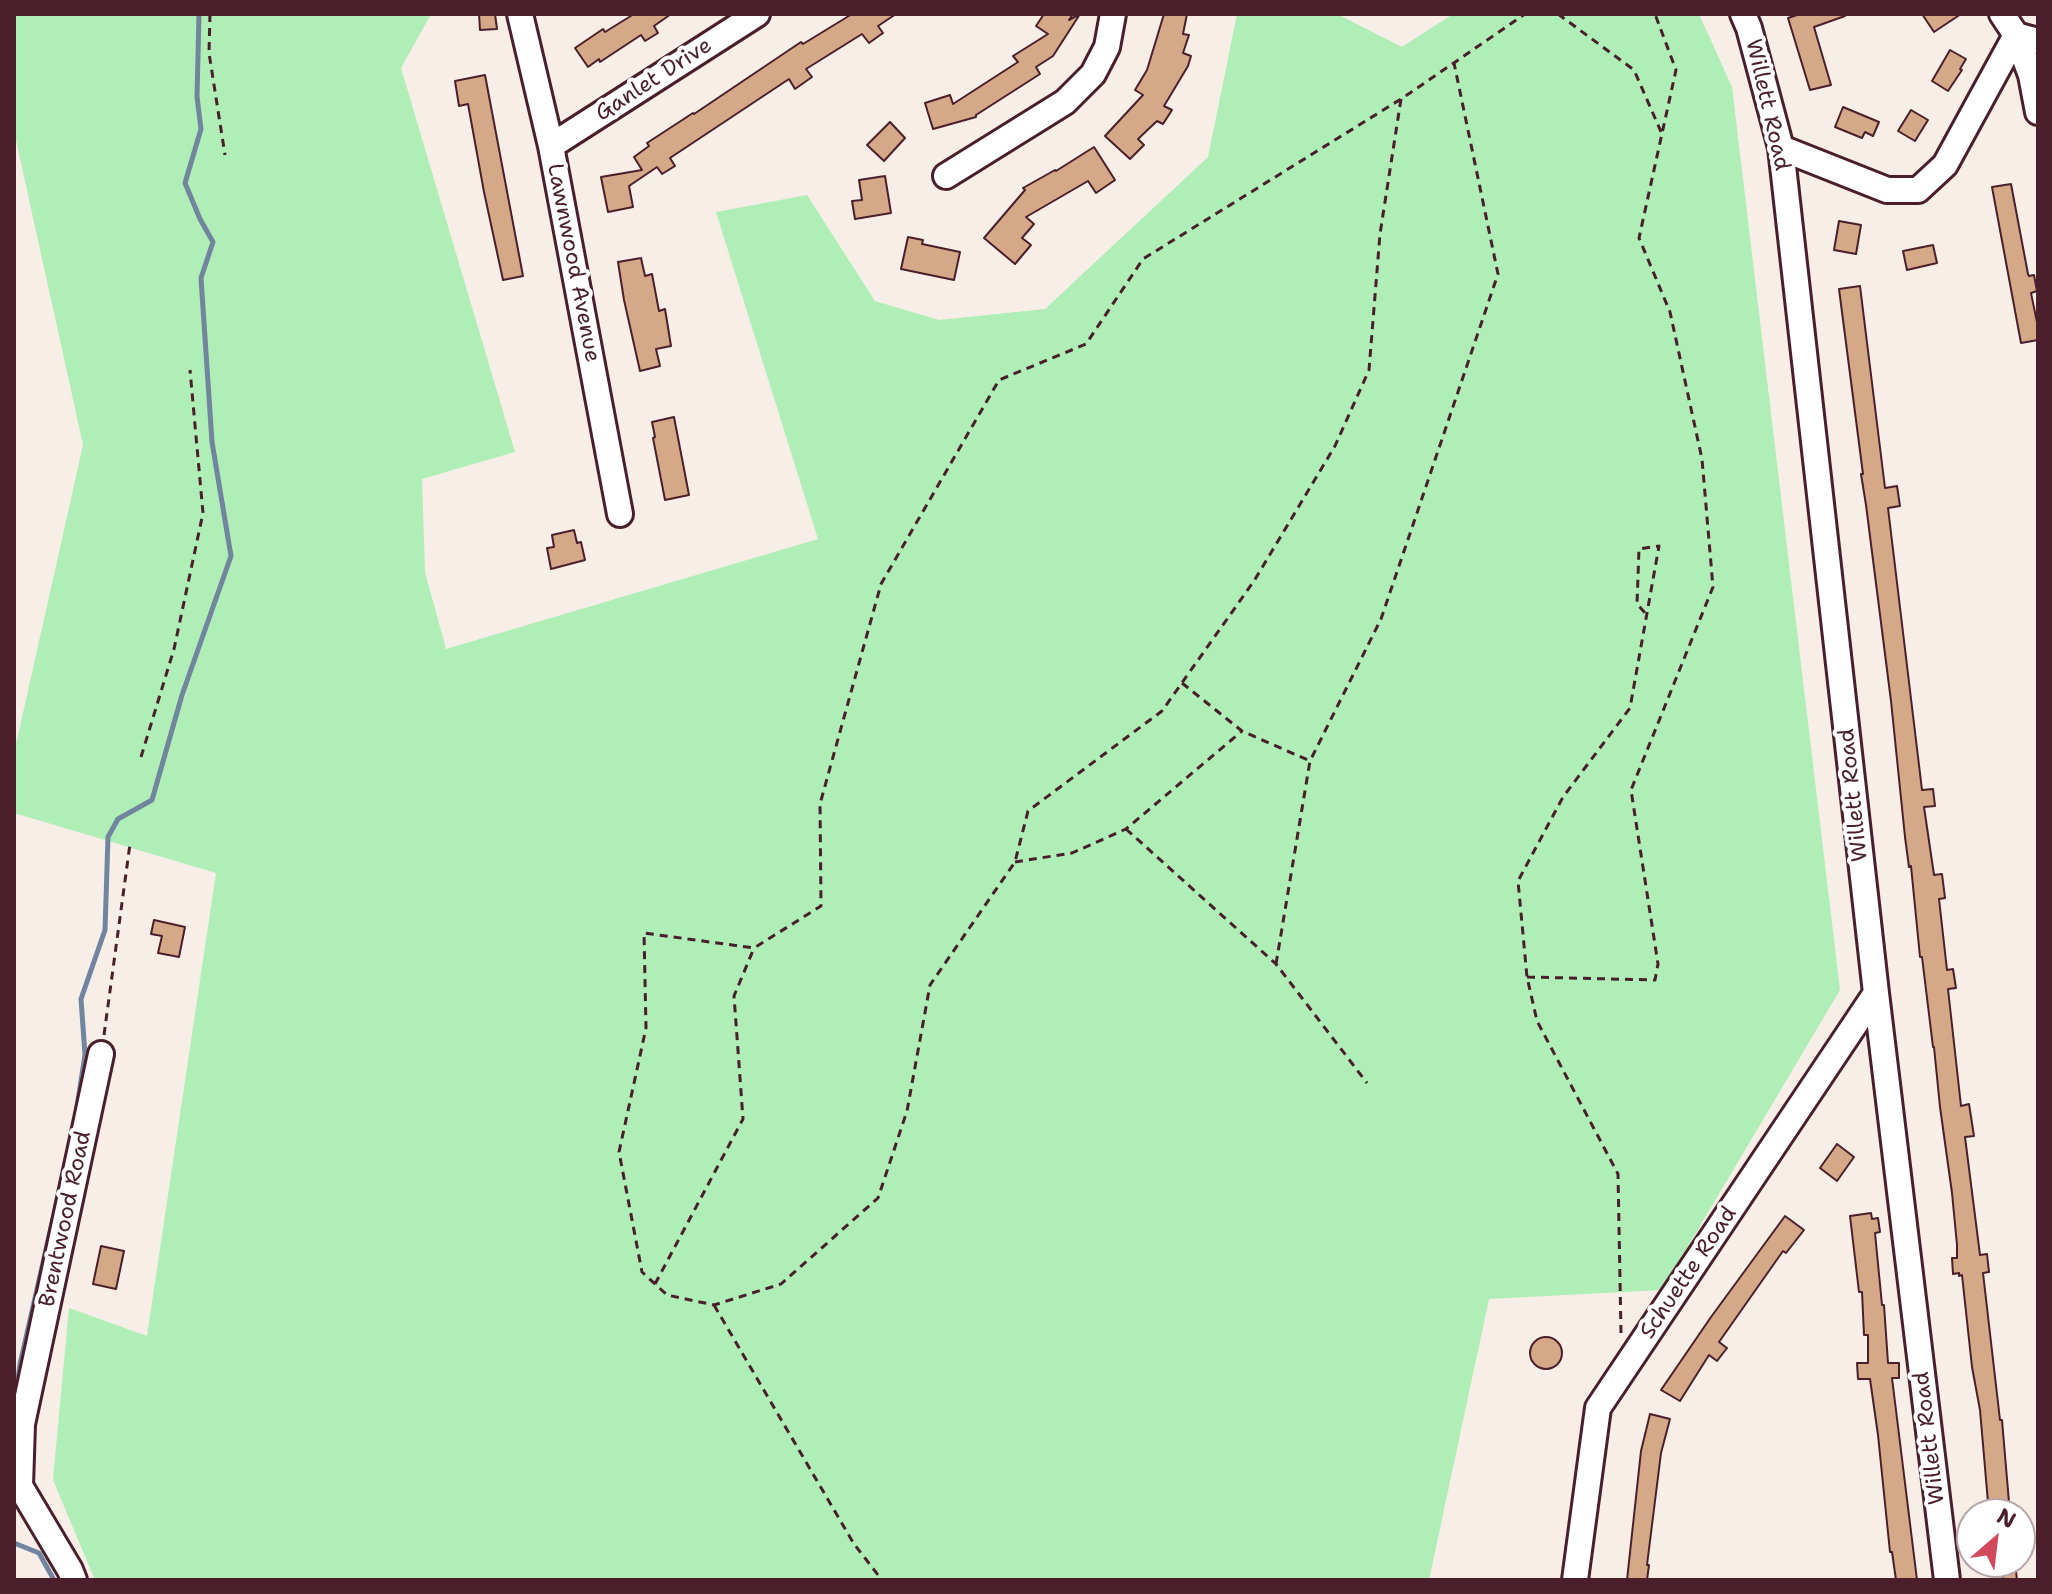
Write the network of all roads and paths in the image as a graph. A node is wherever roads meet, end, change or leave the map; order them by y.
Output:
1 (210, 14) edge
2 (520, 14) edge
3 (757, 14) edge
4 (1113, 14) edge
5 (1525, 14) edge
6 (1558, 14) edge
7 (1655, 14) edge
8 (1743, 14) edge
9 (2002, 14) edge
10 (2027, 38) edge
11 (1454, 63) junction
12 (1401, 99) junction
13 (2038, 112) edge
14 (1662, 134) junction
15 (551, 146) junction
16 (1781, 148) junction
17 (225, 155) dead end
18 (946, 176) dead end
19 (190, 370) dead end
20 (620, 514) dead end
21 (1646, 614) junction
22 (1182, 683) junction
23 (1242, 731) junction
24 (141, 757) dead end
25 (1310, 761) junction
26 (1126, 829) junction
27 (130, 844) dead end
28 (1015, 862) junction
29 (754, 948) junction
30 (1276, 964) junction
31 (1527, 977) junction
32 (1876, 993) junction
33 (101, 1054) joint
34 (1367, 1083) dead end
35 (655, 1284) junction
36 (714, 1305) junction
37 (1622, 1373) junction
38 (17, 1485) edge
39 (74, 1580) edge
40 (882, 1580) edge
41 (1575, 1580) edge
42 (1947, 1580) edge

1 - 17 path
2 - 15 street, Lawnwood Avenue
3 - 15 street, Ganlet Drive
4 - 18 street
5 - 11 path
6 - 14 path
7 - 14 path
8 - 16 street, Willett Road
9 - 10 street
10 - 13 street
10 - 16 street
11 - 12 path
11 - 25 path
12 - 22 path
12 - 29 path
14 - 31 path
15 - 20 street, Lawnwood Avenue
16 - 32 street, Willett Road
19 - 24 path
21 - 21 path
21 - 31 path
22 - 23 path
22 - 28 path
23 - 25 path
23 - 26 path
25 - 30 path
26 - 28 path
26 - 30 path
27 - 33 path
28 - 36 path
29 - 35 path
29 - 35 path
30 - 34 path
31 - 37 path
32 - 37 street, Schuette Road
32 - 42 street, Willett Road
33 - 38 street, Brentwood Road
35 - 36 path
36 - 40 path
37 - 41 street, Schuette Road
38 - 39 street, Brentwood Road

